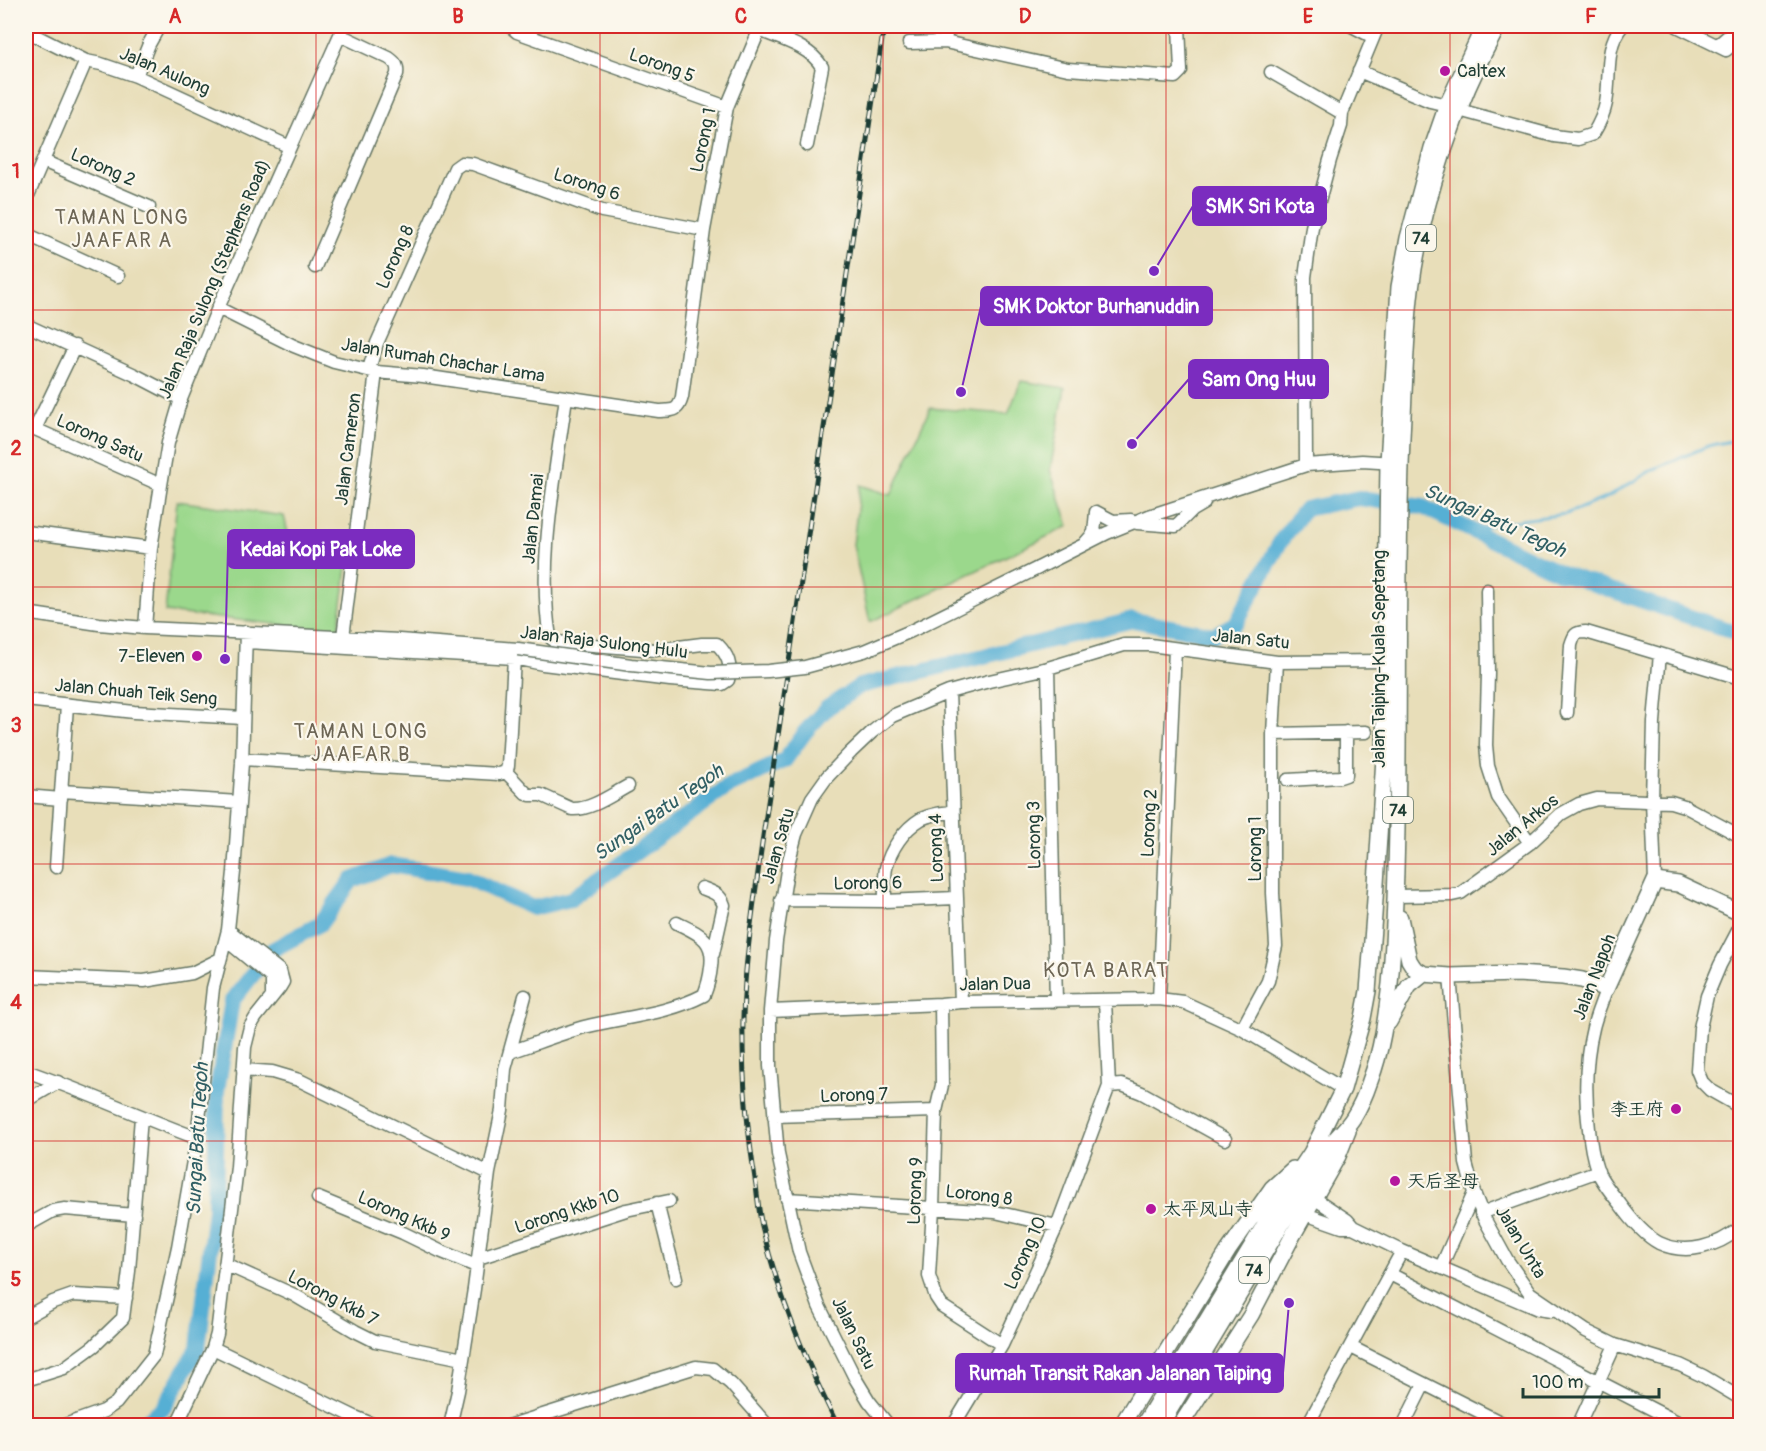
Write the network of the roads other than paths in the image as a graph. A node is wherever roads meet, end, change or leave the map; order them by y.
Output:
1 (159, 26) edge
2 (947, 26) edge
3 (1179, 26) edge
4 (1352, 26) edge
5 (1484, 26) edge
6 (1498, 26) edge
7 (1622, 26) edge
8 (1677, 26) edge
9 (1740, 26) edge
10 (760, 28) edge
11 (513, 29) edge
12 (342, 30) edge
13 (1375, 31) edge
14 (26, 32) edge
15 (1740, 37) edge
16 (945, 42) junction
17 (909, 43) dead end
18 (1721, 48) junction
19 (86, 61) junction
20 (1359, 71) junction
21 (1271, 72) dead end
22 (136, 76) junction
23 (727, 107) junction
24 (1453, 108) junction
25 (1342, 113) junction
26 (807, 145) dead end
27 (290, 147) junction
28 (43, 161) junction
29 (462, 164) joint
30 (26, 200) edge
31 (149, 207) dead end
32 (704, 230) junction
33 (26, 234) edge
34 (315, 267) dead end
35 (118, 276) dead end
36 (218, 308) junction
37 (26, 325) edge
38 (75, 346) junction
39 (372, 370) junction
40 (566, 397) junction
41 (180, 399) junction
42 (30, 427) edge
43 (1306, 465) junction
44 (1394, 470) junction
45 (161, 485) junction
46 (1218, 495) junction
47 (1393, 511) junction
48 (1149, 516) junction
49 (1134, 523) junction
50 (26, 532) edge
51 (1081, 546) junction
52 (151, 548) junction
53 (1487, 590) dead end
54 (26, 614) edge
55 (145, 628) junction
56 (246, 637) junction
57 (343, 637) junction
58 (1175, 649) junction
59 (516, 653) junction
60 (1660, 654) junction
61 (1384, 661) junction
62 (1277, 663) junction
63 (1047, 668) junction
64 (1740, 678) edge
65 (949, 692) junction
66 (26, 700) edge
67 (68, 705) junction
68 (1568, 712) dead end
69 (243, 718) junction
70 (1346, 732) junction
71 (1366, 732) dead end
72 (1273, 734) junction
73 (242, 759) junction
74 (506, 772) junction
75 (1288, 780) dead end
76 (628, 786) dead end
77 (61, 795) junction
78 (26, 796) edge
79 (1652, 800) junction
80 (239, 802) junction
81 (953, 812) junction
82 (1740, 836) edge
83 (1530, 843) junction
84 (56, 867) dead end
85 (1655, 881) junction
86 (702, 888) dead end
87 (1396, 896) junction
88 (956, 898) junction
89 (781, 900) junction
90 (885, 902) junction
91 (1740, 913) edge
92 (676, 923) dead end
93 (1740, 927) edge
94 (227, 935) junction
95 (713, 955) junction
96 (220, 959) junction
97 (1424, 974) junction
98 (26, 976) edge
99 (1450, 976) junction
100 (1606, 989) junction
101 (525, 996) dead end
102 (1159, 999) junction
103 (1105, 1000) junction
104 (1056, 1001) junction
105 (961, 1002) junction
106 (941, 1004) junction
107 (770, 1011) junction
108 (1387, 1012) junction
109 (1363, 1018) junction
110 (1242, 1029) junction
111 (1384, 1033) junction
112 (510, 1052) junction
113 (243, 1070) junction
114 (26, 1071) edge
115 (58, 1082) junction
116 (1109, 1086) junction
117 (1343, 1089) junction
118 (26, 1101) edge
119 (1740, 1107) edge
120 (936, 1111) junction
121 (774, 1116) junction
122 (141, 1117) junction
123 (1353, 1117) junction
124 (197, 1138) junction
125 (1225, 1139) dead end
126 (1311, 1153) junction
127 (1598, 1171) junction
128 (489, 1173) junction
129 (1474, 1193) junction
130 (318, 1198) dead end
131 (1314, 1198) junction
132 (787, 1199) junction
133 (933, 1208) junction
134 (1481, 1213) junction
135 (1305, 1214) junction
136 (134, 1215) junction
137 (26, 1226) edge
138 (1057, 1226) junction
139 (1353, 1227) junction
140 (1740, 1228) edge
141 (1402, 1251) junction
142 (477, 1262) junction
143 (225, 1264) junction
144 (1441, 1267) junction
145 (1390, 1274) junction
146 (676, 1278) dead end
147 (1498, 1292) junction
148 (1530, 1293) junction
149 (126, 1298) junction
150 (1556, 1311) junction
151 (26, 1317) edge
152 (1002, 1345) junction
153 (1615, 1345) junction
154 (1350, 1347) junction
155 (213, 1348) junction
156 (463, 1359) junction
157 (26, 1380) edge
158 (1599, 1381) junction
159 (1425, 1384) junction
160 (1739, 1395) edge
161 (1679, 1424) edge
162 (62, 1425) edge
163 (172, 1425) edge
164 (377, 1425) edge
165 (450, 1425) edge
166 (508, 1425) edge
167 (768, 1425) edge
168 (889, 1425) edge
169 (953, 1425) edge
170 (1121, 1425) edge
171 (1143, 1425) edge
172 (1160, 1425) edge
173 (1180, 1425) edge
174 (1306, 1425) edge
175 (1403, 1425) edge
176 (1508, 1425) edge
177 (1578, 1425) edge

1 - 22 street
2 - 16 street
3 - 16 street
4 - 13 street
5 - 24 main road, Jalan Taiping-Kuala Sepetang / 74
6 - 24 main road, Jalan Taiping-Kuala Sepetang / 74
7 - 24 street
8 - 18 street
9 - 18 street
10 - 23 street, Lorong 1
10 - 26 street
11 - 23 street, Lorong 5
12 - 27 street, Jalan Raja Sulong (Stephens Road)
12 - 34 street
13 - 20 street
14 - 19 street, Jalan Aulong
15 - 18 street
16 - 17 street
19 - 22 street, Jalan Aulong
19 - 28 street
20 - 24 street
20 - 25 street
21 - 25 street
22 - 27 street, Jalan Aulong
23 - 32 street, Lorong 1
24 - 44 main road, Jalan Taiping-Kuala Sepetang / 74
25 - 43 street
27 - 36 street, Jalan Raja Sulong (Stephens Road)
28 - 30 street
28 - 31 street, Lorong 2
29 - 32 street, Lorong 6
29 - 39 street, Lorong 8
32 - 40 street, Lorong 1
33 - 35 street
36 - 39 street, Jalan Rumah Chachar Lama
36 - 41 street, Jalan Raja Sulong (Stephens Road)
37 - 38 street
38 - 41 street
38 - 42 street
39 - 40 street, Jalan Rumah Chachar Lama
39 - 57 street, Jalan Cameron
40 - 59 street, Jalan Damai
41 - 45 street, Jalan Raja Sulong (Stephens Road)
42 - 45 street, Lorong Satu
43 - 44 street
43 - 46 street
44 - 47 main road, Jalan Taiping-Kuala Sepetang / 74
45 - 52 street, Jalan Raja Sulong (Stephens Road)
46 - 48 street
46 - 49 street
47 - 61 main road, Jalan Taiping-Kuala Sepetang / 74
47 - 87 main road, Jalan Taiping-Kuala Sepetang / 74
48 - 49 street, Jalan Raja Sulong Hulu
48 - 51 street
49 - 51 street, Jalan Raja Sulong Hulu
50 - 52 street
51 - 59 street, Jalan Raja Sulong Hulu, bridge
52 - 55 street, Jalan Raja Sulong (Stephens Road)
53 - 83 street
54 - 55 street, Jalan Raja Sulong Hulu
55 - 56 street, Jalan Raja Sulong Hulu
56 - 57 street, Jalan Raja Sulong Hulu
56 - 59 street
56 - 69 street
57 - 59 street, Jalan Raja Sulong Hulu
58 - 62 street, Jalan Satu
58 - 63 street, Jalan Satu
58 - 102 street, Lorong 2
59 - 74 street
60 - 64 street
60 - 68 street
60 - 79 street, Jalan Napoh
61 - 62 street, Jalan Satu
61 - 109 main road, Jalan Taiping-Kuala Sepetang / 74
62 - 72 street, Lorong 1
63 - 65 street, Jalan Satu
63 - 104 street, Lorong 3
65 - 81 street, Lorong 4
65 - 89 street, Jalan Satu
66 - 67 street, Jalan Chuah Teik Seng
67 - 69 street, Jalan Chuah Teik Seng
67 - 77 street
69 - 73 street
70 - 71 street
70 - 72 street
70 - 75 street
72 - 110 street, Lorong 1
73 - 74 street
73 - 80 street
74 - 76 street
77 - 78 street
77 - 80 street
77 - 84 street
79 - 82 street, Jalan Arkos
79 - 83 street, Jalan Arkos
79 - 85 street, Jalan Napoh
80 - 94 street
81 - 88 street, Lorong 4
81 - 90 street
83 - 87 street, Jalan Arkos
85 - 91 main road
85 - 100 main road, Jalan Napoh
86 - 95 street
87 - 97 main road
87 - 108 main road, Jalan Taiping-Kuala Sepetang / 74
88 - 90 street, Lorong 6
88 - 105 street, Lorong 4
89 - 90 street, Lorong 6
89 - 107 street, Jalan Satu
92 - 95 street
93 - 119 street
94 - 96 street
94 - 113 street
95 - 112 street
96 - 98 street
96 - 124 street
97 - 99 main road
97 - 111 main road
99 - 100 main road
99 - 129 street, Jalan Unta
100 - 127 street, Jalan Napoh
101 - 112 street
102 - 103 street, Jalan Dua
102 - 110 street, Jalan Dua
103 - 104 street, Jalan Dua
103 - 116 street, Lorong 10
104 - 105 street, Jalan Dua
105 - 106 street, Jalan Dua
106 - 107 street, Jalan Dua
106 - 120 street, Lorong 9
107 - 121 street, Jalan Satu
108 - 109 main road
108 - 111 main road, Jalan Taiping-Kuala Sepetang / 74
109 - 117 main road, Jalan Taiping-Kuala Sepetang / 74
110 - 117 street, Jalan Dua
111 - 123 main road, Jalan Taiping-Kuala Sepetang / 74
112 - 128 street
113 - 128 street
113 - 143 street
114 - 115 street
115 - 118 street
115 - 122 street
116 - 125 street
116 - 138 street, Lorong 10
117 - 126 main road, Jalan Taiping-Kuala Sepetang / 74
120 - 121 street, Lorong 7
120 - 133 street, Lorong 9
121 - 132 street, Jalan Satu
122 - 124 street
122 - 136 street
123 - 131 main road
123 - 172 main road, Jalan Taiping-Kuala Sepetang / 74
124 - 162 street
126 - 170 main road
126 - 171 main road, Jalan Taiping-Kuala Sepetang / 74
127 - 134 street
127 - 140 street, Jalan Napoh
128 - 142 street
129 - 134 street, Jalan Unta
129 - 144 street
130 - 142 street, Lorong Kkb 9
131 - 135 main road
131 - 139 street
132 - 133 street, Lorong 8
132 - 168 street, Jalan Satu
133 - 138 street, Lorong 8
133 - 152 street, Lorong 9
134 - 148 street, Jalan Unta
135 - 139 street
135 - 173 main road
136 - 137 street
136 - 149 street
138 - 152 street, Lorong 10
139 - 141 street
141 - 144 street
141 - 145 street
142 - 146 street, Lorong Kkb 10
142 - 156 street
143 - 155 street
143 - 156 street, Lorong Kkb 7
144 - 147 street
145 - 154 street
145 - 158 street
147 - 148 street
147 - 150 street
148 - 150 street, Jalan Unta
149 - 151 street
149 - 157 street
150 - 153 street, Jalan Unta
152 - 169 street, Lorong 10
153 - 158 street
153 - 160 street, Jalan Unta
154 - 159 street
154 - 174 street
155 - 163 street
155 - 164 street
156 - 165 street
158 - 161 street
158 - 177 street
159 - 175 street
159 - 176 street
166 - 167 street

